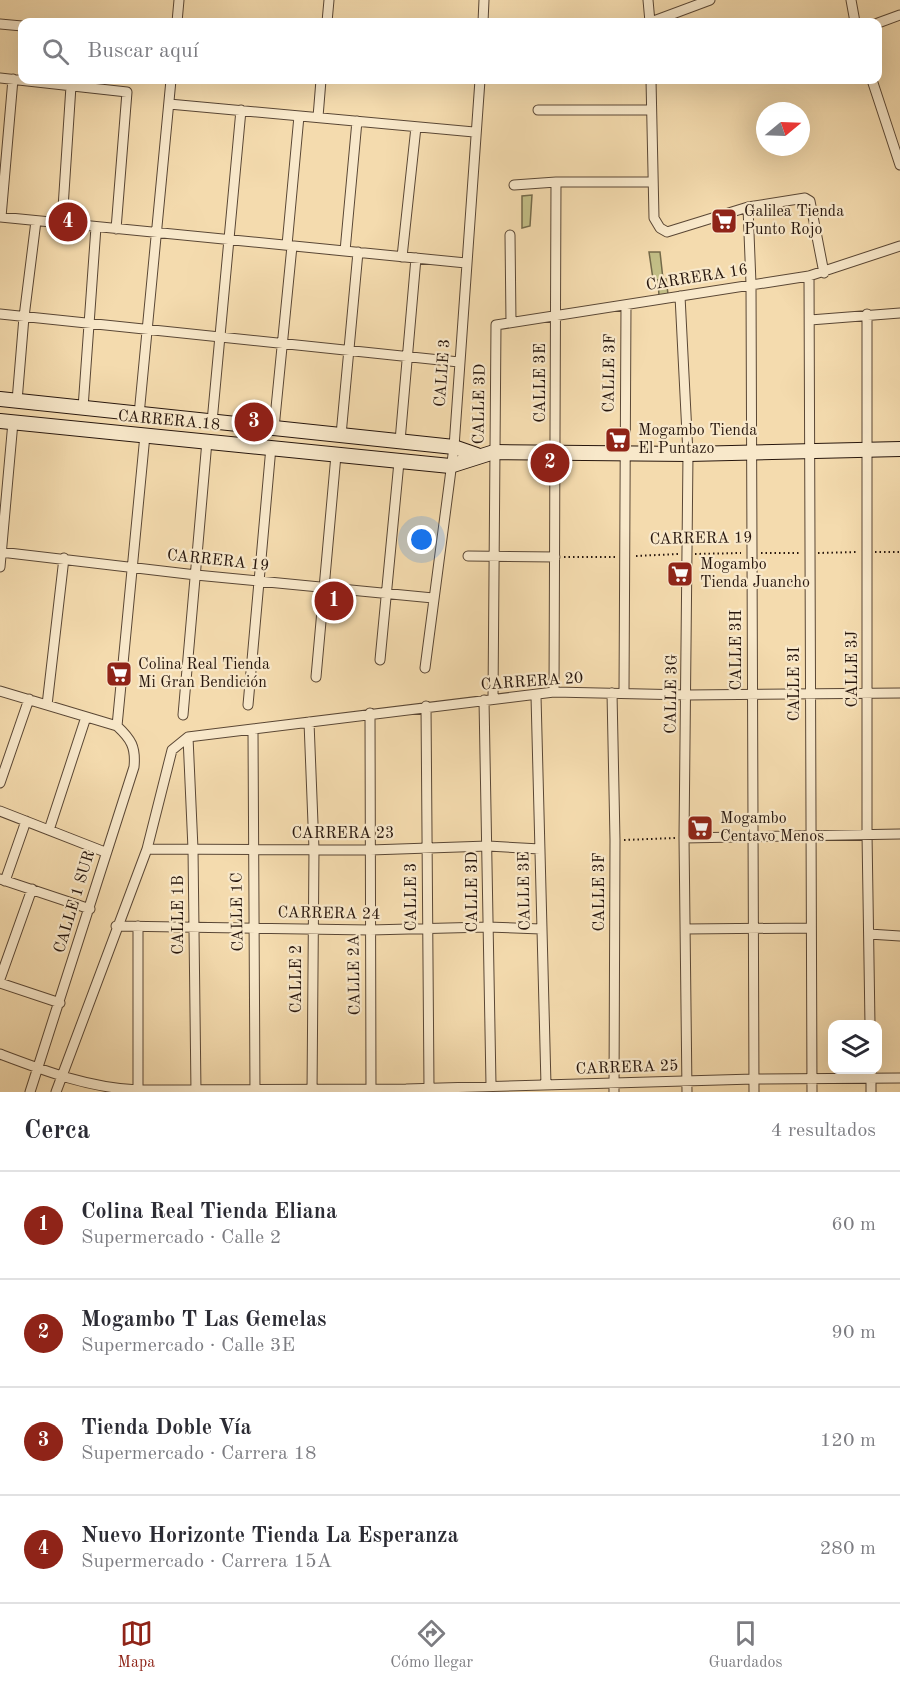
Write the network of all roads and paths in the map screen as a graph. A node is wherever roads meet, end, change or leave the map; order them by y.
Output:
1 (179, 0) edge
2 (329, 0) edge
3 (484, 0) edge
4 (648, 0) edge
5 (710, 0) edge
6 (850, 0) edge
7 (900, 15) edge
8 (177, 18) edge
9 (327, 18) edge
10 (483, 18) edge
11 (650, 18) edge
12 (662, 18) edge
13 (854, 18) edge
14 (882, 22) edge
15 (0, 24) edge
16 (18, 26) edge
17 (0, 78) edge
18 (13, 79) junction
19 (18, 79) edge
20 (61, 84) edge
21 (171, 84) edge
22 (321, 84) edge
23 (480, 84) edge
24 (651, 84) edge
25 (873, 84) edge
26 (71, 86) junction
27 (169, 104) junction
28 (241, 110) junction
29 (538, 110) dead end
30 (651, 110) junction
31 (300, 116) junction
32 (318, 117) junction
33 (357, 121) junction
34 (416, 127) junction
35 (474, 132) junction
36 (900, 165) edge
37 (556, 182) junction
38 (652, 182) junction
39 (514, 185) dead end
40 (748, 207) junction
41 (0, 217) edge
42 (36, 221) junction
43 (62, 223) junction
44 (96, 227) junction
45 (116, 229) junction
46 (156, 233) junction
47 (510, 235) dead end
48 (231, 240) junction
49 (290, 246) junction
50 (900, 246) edge
51 (345, 251) junction
52 (358, 252) junction
53 (402, 257) junction
54 (416, 258) junction
55 (466, 263) junction
56 (824, 273) junction
57 (809, 276) junction
58 (751, 284) junction
59 (680, 296) junction
60 (626, 305) junction
61 (900, 313) edge
62 (0, 314) edge
63 (867, 315) junction
64 (556, 316) junction
65 (24, 317) junction
66 (810, 320) junction
67 (512, 322) junction
68 (88, 323) junction
69 (496, 325) joint
70 (146, 329) junction
71 (220, 337) junction
72 (284, 344) junction
73 (348, 350) junction
74 (408, 356) junction
75 (459, 362) junction
76 (0, 399) edge
77 (17, 401) junction
78 (83, 408) junction
79 (139, 415) junction
80 (6, 422) edge
81 (212, 422) junction
82 (273, 428) junction
83 (310, 432) junction
84 (145, 435) junction
85 (341, 435) junction
86 (207, 441) junction
87 (400, 441) junction
88 (271, 447) junction
89 (454, 447) junction
90 (868, 449) junction
91 (900, 449) edge
92 (751, 451) junction
93 (812, 451) junction
94 (307, 452) junction
95 (494, 452) junction
96 (556, 452) junction
97 (624, 452) junction
98 (688, 454) junction
99 (336, 455) junction
100 (477, 455) junction
101 (399, 462) junction
102 (450, 466) junction
103 (1, 552) edge
104 (869, 552) junction
105 (900, 552) edge
106 (753, 553) junction
107 (809, 553) junction
108 (688, 554) junction
109 (495, 555) junction
110 (468, 556) dead end
111 (555, 557) junction
112 (624, 557) junction
113 (64, 558) junction
114 (0, 567) edge
115 (134, 567) junction
116 (196, 575) junction
117 (259, 580) junction
118 (324, 587) junction
119 (388, 592) junction
120 (433, 598) junction
121 (380, 660) dead end
122 (425, 668) dead end
123 (316, 677) dead end
124 (0, 691) edge
125 (554, 692) junction
126 (868, 692) junction
127 (612, 693) junction
128 (624, 693) junction
129 (810, 693) junction
130 (900, 693) edge
131 (688, 695) junction
132 (752, 695) junction
133 (536, 696) junction
134 (29, 699) junction
135 (489, 700) junction
136 (47, 705) junction
137 (248, 705) dead end
138 (426, 706) junction
139 (370, 713) junction
140 (183, 715) dead end
141 (86, 717) junction
142 (309, 722) junction
143 (117, 726) junction
144 (253, 731) junction
145 (188, 737) junction
146 (0, 783) edge
147 (0, 811) edge
148 (26, 821) junction
149 (49, 830) junction
150 (867, 834) junction
151 (900, 834) edge
152 (753, 836) junction
153 (810, 836) junction
154 (684, 838) junction
155 (615, 840) junction
156 (488, 846) junction
157 (147, 849) junction
158 (193, 849) junction
159 (252, 849) junction
160 (314, 849) junction
161 (427, 849) junction
162 (540, 849) junction
163 (370, 850) junction
164 (105, 852) junction
165 (3, 880) edge
166 (32, 889) junction
167 (90, 909) junction
168 (116, 926) junction
169 (138, 926) junction
170 (193, 926) junction
171 (254, 927) junction
172 (487, 927) junction
173 (313, 928) junction
174 (427, 928) junction
175 (753, 928) junction
176 (811, 928) junction
177 (541, 929) junction
178 (685, 929) junction
179 (370, 930) junction
180 (869, 934) junction
181 (900, 936) edge
182 (0, 981) edge
183 (60, 1003) junction
184 (870, 1020) edge
185 (0, 1054) edge
186 (42, 1070) junction
187 (871, 1074) edge
188 (59, 1076) junction
189 (900, 1078) edge
190 (754, 1079) junction
191 (813, 1080) junction
192 (687, 1082) junction
193 (491, 1085) junction
194 (546, 1085) junction
195 (429, 1088) junction
196 (588, 1088) edge
197 (614, 1088) edge
198 (464, 1089) edge
199 (524, 1089) edge
200 (138, 1090) junction
201 (117, 1091) edge
202 (196, 1091) edge
203 (255, 1091) edge
204 (312, 1091) edge
205 (372, 1091) edge
206 (405, 1091) edge
207 (30, 1092) edge
208 (56, 1092) edge
209 (687, 1092) edge
210 (753, 1092) edge
211 (812, 1092) edge
212 (871, 1092) edge

1 - 8 street
2 - 9 street
3 - 10 street
4 - 11 street
5 - 12 street
6 - 13 street
7 - 14 street
15 - 16 street
17 - 18 street
18 - 19 street
18 - 41 street
20 - 26 street
21 - 27 street
22 - 32 street
23 - 35 street, CALLE 3
24 - 30 street
25 - 36 street
26 - 43 street
26 - 45 street
27 - 28 street
27 - 46 street
28 - 31 street
28 - 48 street
29 - 30 street
30 - 38 street
31 - 32 street
31 - 49 street
32 - 33 street
33 - 34 street
33 - 51 street
34 - 35 street
34 - 53 street
35 - 55 street, CALLE 3
37 - 38 street
37 - 39 street
37 - 64 street, CALLE 3E
38 - 40 street
40 - 56 street
40 - 58 street, CALLE 3H
41 - 42 street
42 - 43 street
42 - 65 street
43 - 44 street
44 - 45 street
44 - 68 street
45 - 46 street
46 - 48 street
46 - 70 street
47 - 67 street
48 - 49 street
48 - 71 street
49 - 51 street
49 - 72 street
50 - 56 street, CARRERA 16
51 - 52 street
52 - 53 street
52 - 73 street
53 - 54 street
54 - 55 street
54 - 74 street
55 - 75 street, CALLE 3
56 - 57 street, CARRERA 16
57 - 58 street, CARRERA 16
57 - 66 street, CALLE 3I
58 - 59 street, CARRERA 16
58 - 92 street, CALLE 3H
59 - 60 street, CARRERA 16
59 - 98 street, CALLE 3G
60 - 64 street, CARRERA 16
60 - 97 street, CALLE 3F
61 - 63 street
62 - 65 street
63 - 66 street
63 - 90 street, CALLE 3J
64 - 67 street, CARRERA 16
64 - 96 street, CALLE 3E
65 - 68 street
65 - 77 street
66 - 93 street, CALLE 3I
67 - 69 street, CARRERA 16
68 - 70 street
68 - 78 street
69 - 95 street, CALLE 3D
70 - 71 street
70 - 79 street
71 - 72 street
71 - 81 street
72 - 73 street
72 - 82 street
73 - 74 street
73 - 85 street
74 - 75 street
74 - 87 street
75 - 89 street, CALLE 3
76 - 77 street, CARRERA 18
77 - 78 street, CARRERA 18
78 - 79 street, CARRERA 18
79 - 81 street, CARRERA 18
80 - 84 street, CARRERA 18
80 - 103 street
81 - 82 street, CARRERA 18
82 - 83 street, CARRERA 18
83 - 85 street, CARRERA 18
83 - 94 street
84 - 86 street, CARRERA 18
84 - 115 street
85 - 87 street, CARRERA 18
86 - 88 street, CARRERA 18
86 - 116 street
87 - 89 street, CARRERA 18
88 - 94 street, CARRERA 18
88 - 117 street
89 - 100 street, CARRERA 18
89 - 102 street, CALLE 3
90 - 91 street, CARRERA 18
90 - 93 street, CARRERA 18
90 - 104 street, CALLE 3J
92 - 93 street, CARRERA 18
92 - 98 street, CARRERA 18
92 - 106 street, CALLE 3H
93 - 107 street, CALLE 3I
94 - 99 street, CARRERA 18
95 - 96 street, CARRERA 18
95 - 100 street, CARRERA 18
95 - 109 street, CALLE 3D
96 - 97 street, CARRERA 18
96 - 111 street, CALLE 3E
97 - 98 street, CARRERA 18
97 - 112 street, CALLE 3F
98 - 108 street, CALLE 3G
99 - 101 street, CARRERA 18
99 - 118 street
100 - 102 street, CARRERA 18
101 - 102 street, CARRERA 18
101 - 119 street
102 - 120 street, CALLE 3
103 - 113 street, CARRERA 19
103 - 114 street
104 - 105 path, CARRERA 19
104 - 107 path, CARRERA 19
104 - 126 street, CALLE 3J
106 - 107 path, CARRERA 19
106 - 108 path, CARRERA 19
106 - 132 street, CALLE 3H
107 - 129 street, CALLE 3I
108 - 112 path, CARRERA 19
108 - 131 street, CALLE 3G
109 - 110 street
109 - 111 street
109 - 135 street, CALLE 3D
111 - 112 path, CARRERA 19
111 - 125 street, CALLE 3E
112 - 128 street, CALLE 3F
113 - 115 street, CARRERA 19
113 - 136 street
115 - 116 street, CARRERA 19
115 - 143 street
116 - 117 street, CARRERA 19
116 - 140 street
117 - 118 street, CARRERA 19
117 - 137 street
118 - 119 street, CARRERA 19
118 - 123 street
119 - 120 street, CARRERA 19
119 - 121 street
120 - 122 street, CALLE 3
124 - 134 street
125 - 127 street, CARRERA 20
125 - 133 street, CARRERA 20
126 - 129 street, CARRERA 20
126 - 130 street, CARRERA 20
126 - 150 street, CALLE 3J
127 - 128 street, CARRERA 20
127 - 155 street, CALLE 3F
128 - 131 street, CARRERA 20
129 - 132 street, CARRERA 20
129 - 153 street, CALLE 3I
131 - 132 street, CARRERA 20
131 - 154 street, CALLE 3G
132 - 152 street, CALLE 3H
133 - 135 street, CARRERA 20
133 - 162 street, CALLE 3E
134 - 136 street
134 - 146 street
135 - 138 street, CARRERA 20
135 - 156 street, CALLE 3D
136 - 141 street
138 - 139 street, CARRERA 20
138 - 161 street, CALLE 3
139 - 142 street, CARRERA 20
139 - 163 street, CALLE 2A
141 - 143 street
141 - 149 street
142 - 144 street, CARRERA 20
142 - 160 street, CALLE 2
143 - 164 street, CALLE 1 SUR
144 - 145 street, CARRERA 20
144 - 159 street, CALLE 1C
145 - 157 street
145 - 158 street, CALLE 1B
147 - 148 street
148 - 149 street
148 - 165 street
149 - 164 street
150 - 151 street
150 - 153 street
150 - 180 street, CALLE 3J
152 - 153 street
152 - 154 street
152 - 175 street, CALLE 3H
153 - 176 street, CALLE 3I
154 - 155 path
154 - 178 street, CALLE 3G
155 - 197 street, CALLE 3F
156 - 161 street, CARRERA 23
156 - 162 street, CARRERA 23
156 - 172 street, CALLE 3D
157 - 158 street, CARRERA 23
157 - 168 street
158 - 159 street, CARRERA 23
158 - 170 street, CALLE 1B
159 - 160 street, CARRERA 23
159 - 171 street, CALLE 1C
160 - 163 street, CARRERA 23
160 - 173 street, CALLE 2
161 - 163 street, CARRERA 23
161 - 174 street, CALLE 3
162 - 177 street, CALLE 3E
163 - 179 street, CALLE 2A
164 - 167 street, CALLE 1 SUR
165 - 166 street
166 - 167 street
166 - 182 street
167 - 183 street, CALLE 1 SUR
168 - 169 street, CARRERA 24
168 - 188 street
169 - 170 street, CARRERA 24
169 - 200 street
170 - 171 street, CARRERA 24
170 - 202 street, CALLE 1B
171 - 173 street, CARRERA 24
171 - 203 street, CALLE 1C
172 - 174 street, CARRERA 24
172 - 177 street, CARRERA 24
172 - 193 street, CALLE 3D
173 - 179 street, CARRERA 24
173 - 204 street, CALLE 2
174 - 179 street, CARRERA 24
174 - 195 street, CALLE 3
175 - 176 street
175 - 178 street
175 - 190 street, CALLE 3H
176 - 191 street, CALLE 3I
177 - 194 street, CALLE 3E
178 - 192 street, CALLE 3G
179 - 205 street, CALLE 2A
180 - 181 street
180 - 184 street, CALLE 3J
182 - 183 street
183 - 186 street, CALLE 1 SUR
185 - 186 street, CARRERA 25
186 - 188 street, CARRERA 25
186 - 207 street, CALLE 1 SUR
187 - 189 street, CARRERA 25
187 - 191 street, CARRERA 25
187 - 212 street
188 - 201 street, CARRERA 25
188 - 208 street
190 - 191 street, CARRERA 25
190 - 192 street, CARRERA 25
190 - 210 street, CALLE 3H
191 - 211 street, CALLE 3I
192 - 197 street, CARRERA 25
192 - 209 street, CALLE 3G
193 - 198 street, CARRERA 25
193 - 199 street, CARRERA 25
194 - 196 street, CARRERA 25
194 - 199 street, CARRERA 25
195 - 198 street, CARRERA 25
195 - 206 street, CARRERA 25
196 - 197 street, CARRERA 25
200 - 201 street, CARRERA 25
200 - 202 street, CARRERA 25
202 - 203 street, CARRERA 25
203 - 204 street, CARRERA 25
204 - 205 street, CARRERA 25
205 - 206 street, CARRERA 25

